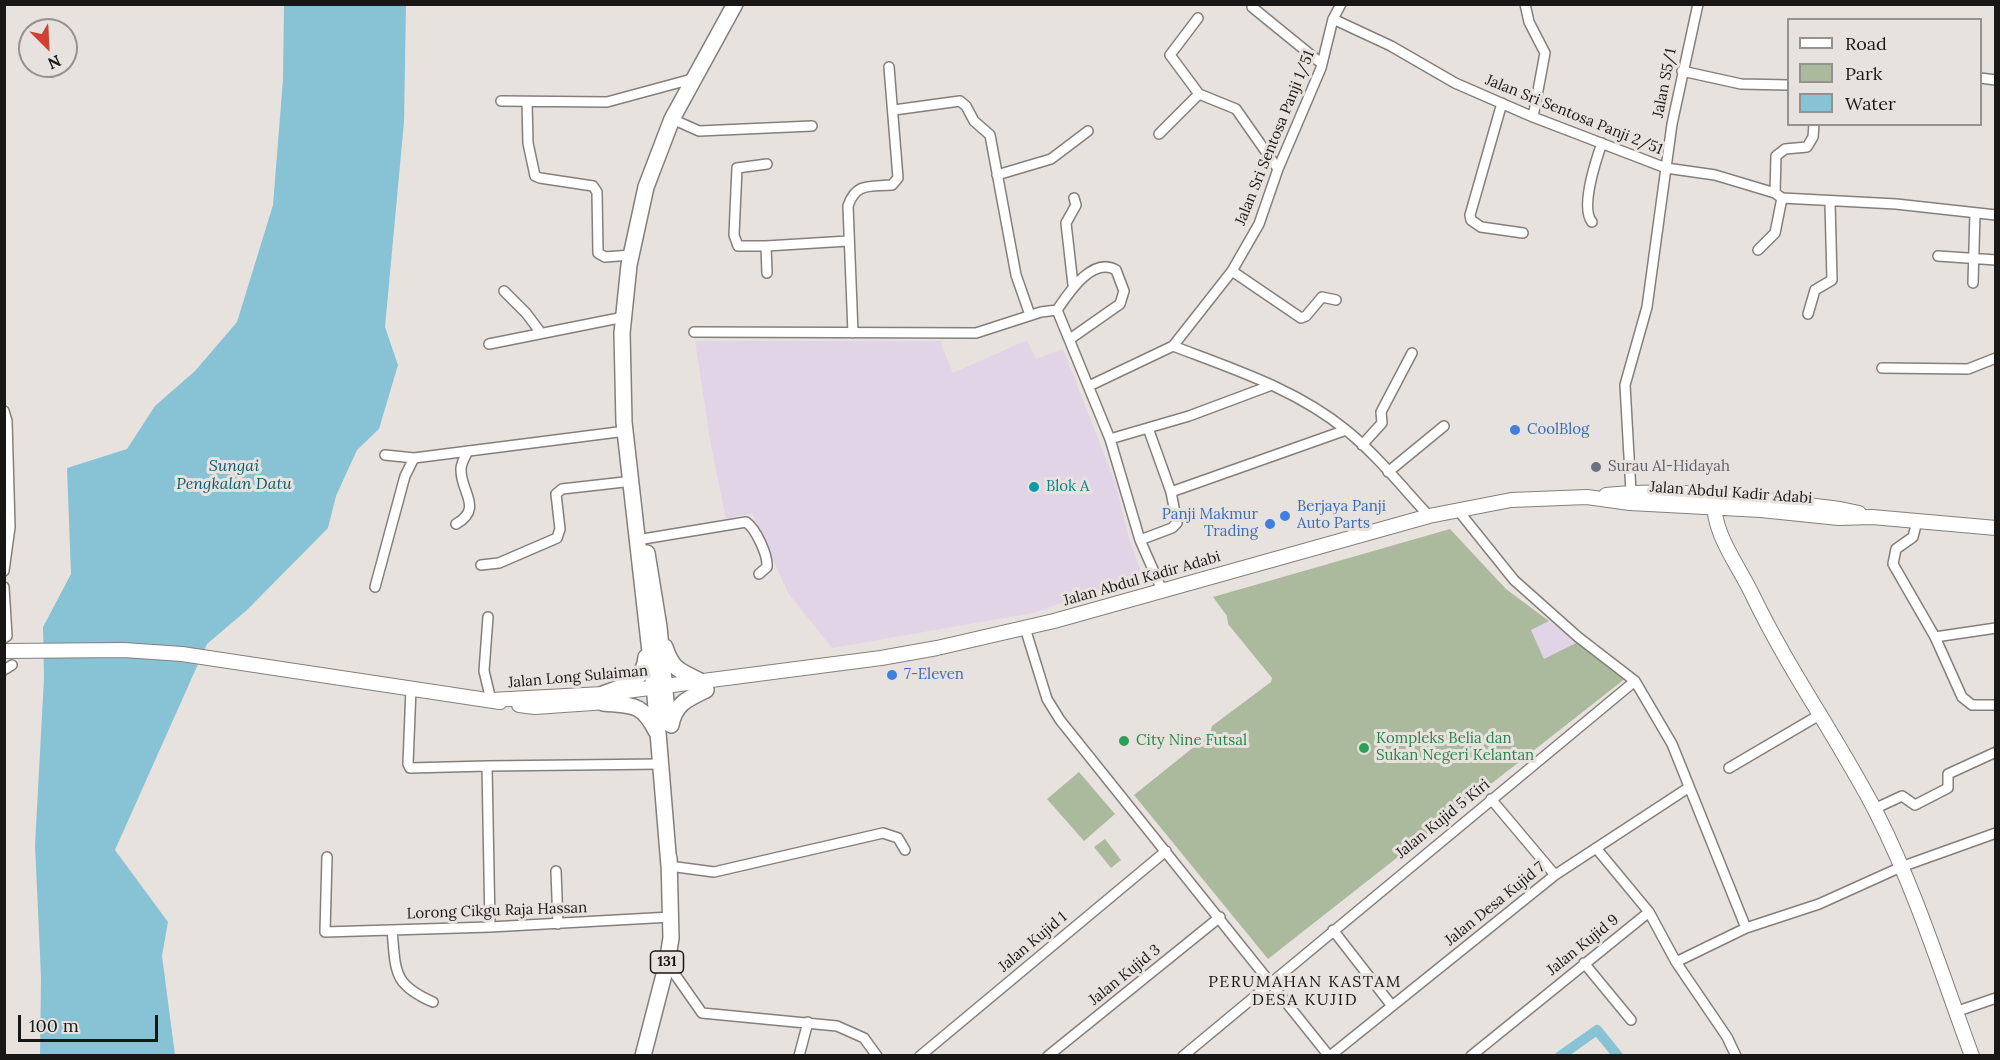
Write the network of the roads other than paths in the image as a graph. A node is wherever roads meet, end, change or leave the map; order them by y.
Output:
1 (735, 4) edge
2 (1341, 4) edge
3 (1525, 4) edge
4 (1698, 4) edge
5 (1252, 7) dead end
6 (1198, 18) dead end
7 (1333, 19) junction
8 (1322, 64) junction
9 (889, 67) dead end
10 (1682, 72) junction
11 (692, 79) junction
12 (1787, 85) edge
13 (1199, 94) junction
14 (501, 101) dead end
15 (524, 102) junction
16 (1502, 103) junction
17 (894, 110) junction
18 (1533, 117) junction
19 (672, 119) junction
20 (812, 126) dead end
21 (1814, 126) edge
22 (1088, 131) dead end
23 (1159, 134) dead end
24 (1602, 143) junction
25 (766, 164) dead end
26 (1666, 168) junction
27 (1278, 169) junction
28 (998, 175) junction
29 (1778, 195) junction
30 (1074, 198) dead end
31 (1830, 202) junction
32 (1975, 213) junction
33 (1995, 215) edge
34 (1592, 222) dead end
35 (1522, 232) dead end
36 (848, 241) junction
37 (766, 246) junction
38 (1758, 250) dead end
39 (631, 255) junction
40 (1938, 256) dead end
41 (1974, 259) junction
42 (1995, 260) edge
43 (1232, 271) junction
44 (767, 273) dead end
45 (1973, 283) dead end
46 (1073, 285) junction
47 (504, 291) dead end
48 (1336, 300) dead end
49 (1057, 310) junction
50 (1808, 314) dead end
51 (1030, 315) junction
52 (624, 317) junction
53 (694, 332) dead end
54 (541, 333) junction
55 (853, 333) junction
56 (1070, 339) junction
57 (489, 344) dead end
58 (1173, 346) junction
59 (1412, 353) dead end
60 (1995, 358) edge
61 (1882, 368) dead end
62 (1272, 385) junction
63 (1089, 386) junction
64 (4, 411) edge
65 (1444, 426) dead end
66 (1148, 428) junction
67 (1346, 430) junction
68 (626, 431) junction
69 (1110, 439) junction
70 (1362, 445) junction
71 (468, 451) junction
72 (385, 455) dead end
73 (414, 458) junction
74 (1388, 472) junction
75 (633, 482) junction
76 (1171, 492) junction
77 (1630, 492) junction
78 (1587, 497) junction
79 (1718, 502) junction
80 (1457, 509) junction
81 (1429, 516) junction
82 (1917, 521) junction
83 (456, 524) dead end
84 (1995, 528) edge
85 (641, 540) junction
86 (1140, 540) junction
87 (482, 565) dead end
88 (4, 571) edge
89 (759, 574) dead end
90 (4, 586) edge
91 (375, 586) dead end
92 (1162, 590) junction
93 (489, 617) dead end
94 (1025, 628) junction
95 (1995, 628) edge
96 (653, 630) junction
97 (1935, 637) junction
98 (4, 638) edge
99 (4, 651) edge
100 (1635, 681) junction
101 (703, 685) junction
102 (411, 688) junction
103 (660, 691) junction
104 (603, 698) junction
105 (491, 700) junction
106 (1995, 705) edge
107 (1821, 714) junction
108 (664, 735) junction
109 (1995, 752) edge
110 (661, 764) junction
111 (487, 766) junction
112 (1729, 768) dead end
113 (1688, 788) junction
114 (1491, 799) junction
115 (1874, 808) junction
116 (1995, 833) edge
117 (1596, 848) junction
118 (904, 850) dead end
119 (1166, 851) junction
120 (327, 857) dead end
121 (669, 866) junction
122 (1901, 867) junction
123 (556, 871) dead end
124 (1555, 875) junction
125 (1649, 912) junction
126 (671, 917) junction
127 (1220, 917) junction
128 (558, 924) junction
129 (490, 927) junction
130 (1746, 928) junction
131 (392, 930) junction
132 (1333, 930) junction
133 (1676, 962) junction
134 (667, 963) junction
135 (1584, 963) junction
136 (1272, 983) junction
137 (1995, 998) edge
138 (434, 1002) dead end
139 (1392, 1006) junction
140 (1958, 1011) junction
141 (1631, 1020) dead end
142 (808, 1022) junction
143 (643, 1056) edge
144 (799, 1056) edge
145 (877, 1056) edge
146 (920, 1056) edge
147 (1048, 1056) edge
148 (1183, 1056) edge
149 (1330, 1056) edge
150 (1471, 1056) edge
151 (1736, 1056) edge
152 (1972, 1056) edge

1 - 11 main road
2 - 7 street, Jalan Sri Sentosa Panji 1/51
3 - 18 street
4 - 10 street, Jalan S5/1
5 - 8 street
6 - 13 street
7 - 8 street, Jalan Sri Sentosa Panji 1/51
7 - 16 street, Jalan Sri Sentosa Panji 2/51
8 - 27 street, Jalan Sri Sentosa Panji 1/51
9 - 17 street
10 - 12 street
10 - 26 street, Jalan S5/1
11 - 15 street
11 - 19 main road
13 - 23 street
13 - 27 street
14 - 15 street
15 - 39 street
16 - 18 street, Jalan Sri Sentosa Panji 2/51
16 - 35 street
17 - 28 street
17 - 36 street
18 - 24 street, Jalan Sri Sentosa Panji 2/51
19 - 20 street
19 - 39 main road
21 - 29 street
22 - 28 street
24 - 26 street, Jalan Sri Sentosa Panji 2/51
24 - 34 street
25 - 37 street
26 - 29 street, Jalan Sri Sentosa Panji 2/51
26 - 77 street, Jalan S5/1
27 - 43 street, Jalan Sri Sentosa Panji 1/51
28 - 51 street
29 - 31 street, Jalan Sri Sentosa Panji 2/51
29 - 38 street
30 - 46 street
31 - 32 street, Jalan Sri Sentosa Panji 2/51
31 - 50 street
32 - 33 street, Jalan Sri Sentosa Panji 2/51
32 - 41 street
36 - 37 street
36 - 55 street
37 - 44 street
39 - 52 main road
40 - 41 street
41 - 42 street
41 - 45 street
43 - 48 street
43 - 58 street, Jalan Sri Sentosa Panji 1/51
46 - 49 street
46 - 56 street
47 - 54 street
49 - 51 street
49 - 56 street
51 - 55 street
52 - 54 street
52 - 68 main road
53 - 55 street
54 - 57 street
56 - 63 street
58 - 62 street
58 - 63 street, Jalan Sri Sentosa Panji 1/51
59 - 70 street
60 - 61 street
62 - 66 street
62 - 67 street
63 - 69 street
64 - 88 street
65 - 74 street
66 - 69 street
66 - 76 street
67 - 70 street
67 - 76 street
68 - 71 street
68 - 75 main road
69 - 86 street
70 - 74 street
71 - 73 street
71 - 83 street
72 - 73 street
73 - 91 street
74 - 81 street
75 - 85 main road, 131
75 - 87 street
76 - 86 street
77 - 78 main road, Jalan Abdul Kadir Adabi
77 - 79 main road, Jalan Abdul Kadir Adabi
78 - 79 main road, Jalan Abdul Kadir Adabi
78 - 80 main road, Jalan Abdul Kadir Adabi
79 - 82 main road, Jalan Abdul Kadir Adabi
79 - 107 main road
80 - 81 main road, Jalan Abdul Kadir Adabi
80 - 100 street
81 - 92 main road, Jalan Abdul Kadir Adabi
82 - 84 main road, Jalan Abdul Kadir Adabi
82 - 97 street
85 - 89 street
85 - 96 main road, 131
86 - 92 street
90 - 98 street
92 - 94 main road, Jalan Abdul Kadir Adabi
93 - 105 street
94 - 101 main road, Jalan Abdul Kadir Adabi
94 - 119 street
95 - 97 street
96 - 101 main road
96 - 103 main road, 131
96 - 104 main road
97 - 106 street
99 - 102 main road, Jalan Long Sulaiman
100 - 113 street
100 - 114 street, Jalan Kujid 5 Kiri
101 - 103 main road, Jalan Abdul Kadir Adabi
101 - 108 main road
102 - 105 main road, Jalan Long Sulaiman
102 - 111 street
103 - 104 main road, Jalan Long Sulaiman
103 - 108 main road, 131
104 - 105 main road, Jalan Long Sulaiman
104 - 108 main road
107 - 112 street
107 - 115 main road
108 - 110 main road, 131
108 - 121 main road, 131
109 - 115 street
110 - 111 street
110 - 121 main road, 131
111 - 129 street
113 - 117 street, Jalan Desa Kujid 7
113 - 130 street
114 - 124 street
114 - 132 street, Jalan Kujid 5 Kiri
115 - 122 main road
116 - 122 street
117 - 124 street, Jalan Desa Kujid 7
117 - 125 street
118 - 121 street
119 - 127 street
119 - 146 street, Jalan Kujid 1
120 - 131 street, Lorong Cikgu Raja Hassan
121 - 126 main road, 131
122 - 130 street
122 - 140 main road
123 - 128 street
124 - 139 street, Jalan Desa Kujid 7
125 - 133 street
125 - 135 street, Jalan Kujid 9
126 - 128 street, Lorong Cikgu Raja Hassan
126 - 134 main road, 131
127 - 136 street
127 - 147 street, Jalan Kujid 3
128 - 129 street, Lorong Cikgu Raja Hassan
129 - 131 street, Lorong Cikgu Raja Hassan
130 - 133 street
131 - 138 street
132 - 136 street, Jalan Kujid 5 Kiri
132 - 139 street
133 - 151 street
134 - 142 street
134 - 143 main road, 131
135 - 141 street
135 - 150 street, Jalan Kujid 9
136 - 148 street, Jalan Kujid 5 Kiri
136 - 149 street
137 - 140 street
139 - 149 street, Jalan Desa Kujid 7
140 - 152 main road
142 - 144 street
142 - 145 street

